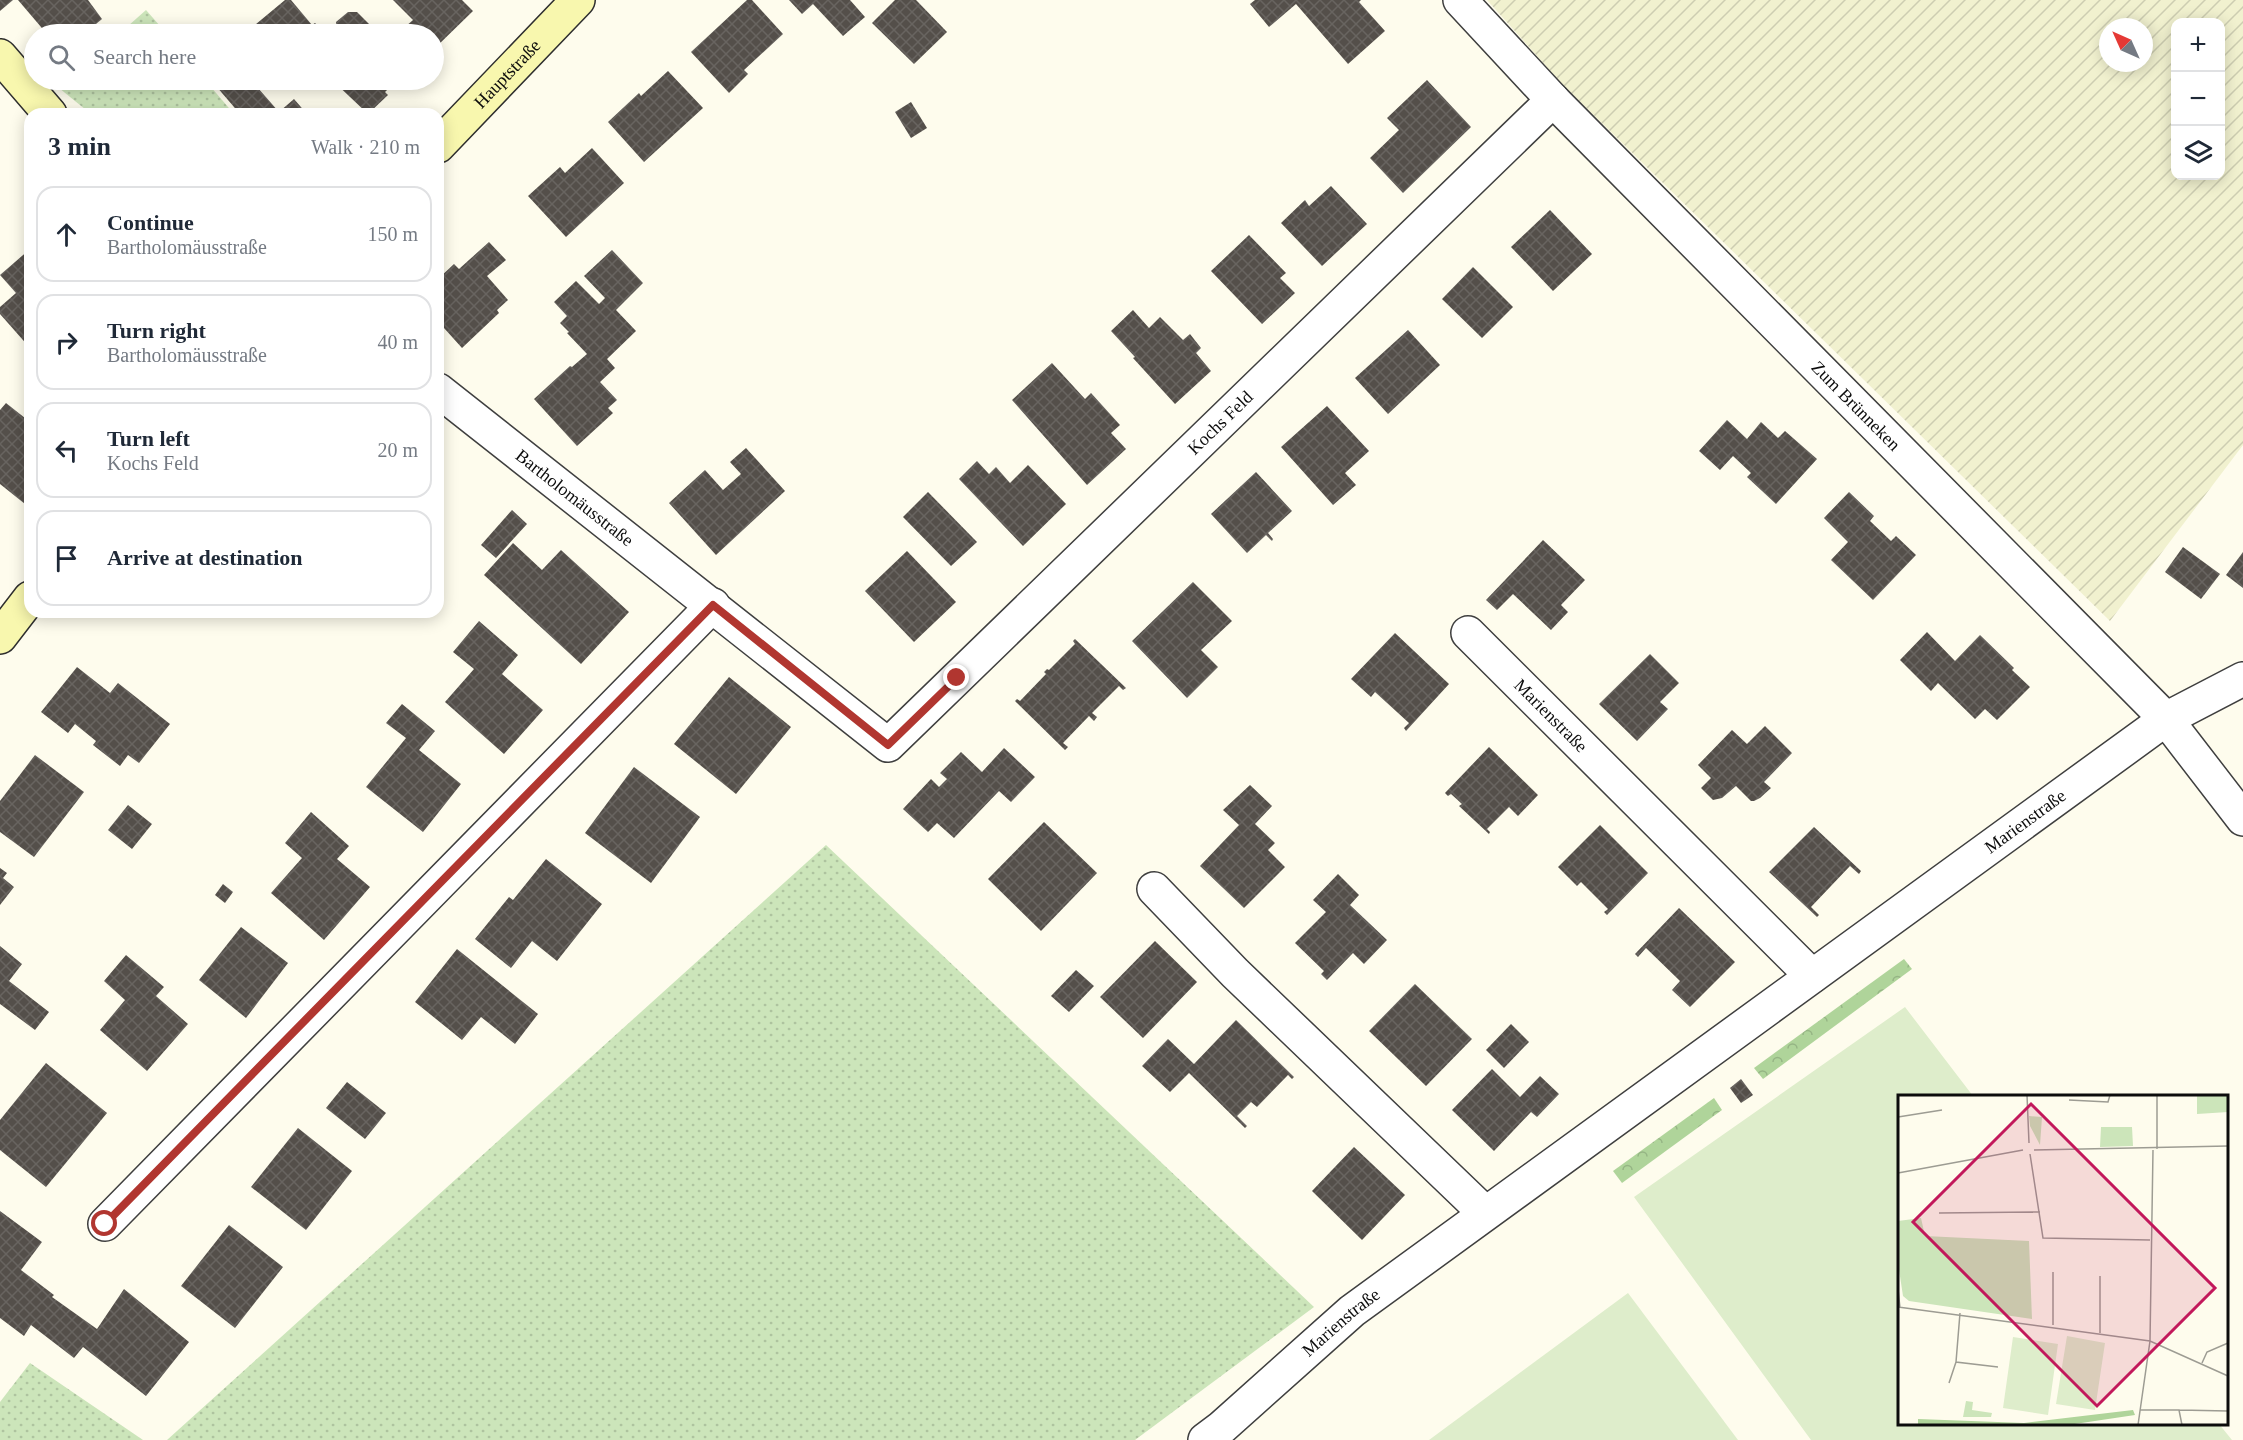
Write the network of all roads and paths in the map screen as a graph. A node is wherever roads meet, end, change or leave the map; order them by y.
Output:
1 (578, 0) edge
2 (1460, 0) edge
3 (0, 56) edge
4 (24, 84) edge
5 (29, 90) edge
6 (1553, 100) junction
7 (45, 108) edge
8 (444, 140) edge
9 (444, 395) edge
10 (713, 605) junction
11 (24, 606) edge
12 (1468, 633) dead end
13 (0, 637) edge
14 (2243, 679) edge
15 (2166, 719) junction
16 (888, 745) joint
17 (2243, 819) edge
18 (1154, 889) dead end
19 (1812, 976) junction
20 (1485, 1213) junction
21 (105, 1224) dead end
22 (1205, 1440) edge

1 - 8 main road, Hauptstraße
2 - 6 street, Zum Brünneken
3 - 4 main road
5 - 7 main road
6 - 15 street, Zum Brünneken
6 - 16 street, Kochs Feld
9 - 10 street, Bartholomäusstraße
10 - 16 street, Bartholomäusstraße
10 - 21 street
11 - 13 main road
12 - 19 street, Marienstraße
14 - 15 street, Marienstraße
15 - 17 street, Zum Brünneken
15 - 19 street, Marienstraße
18 - 20 street
19 - 20 street, Marienstraße
20 - 22 street, Marienstraße

